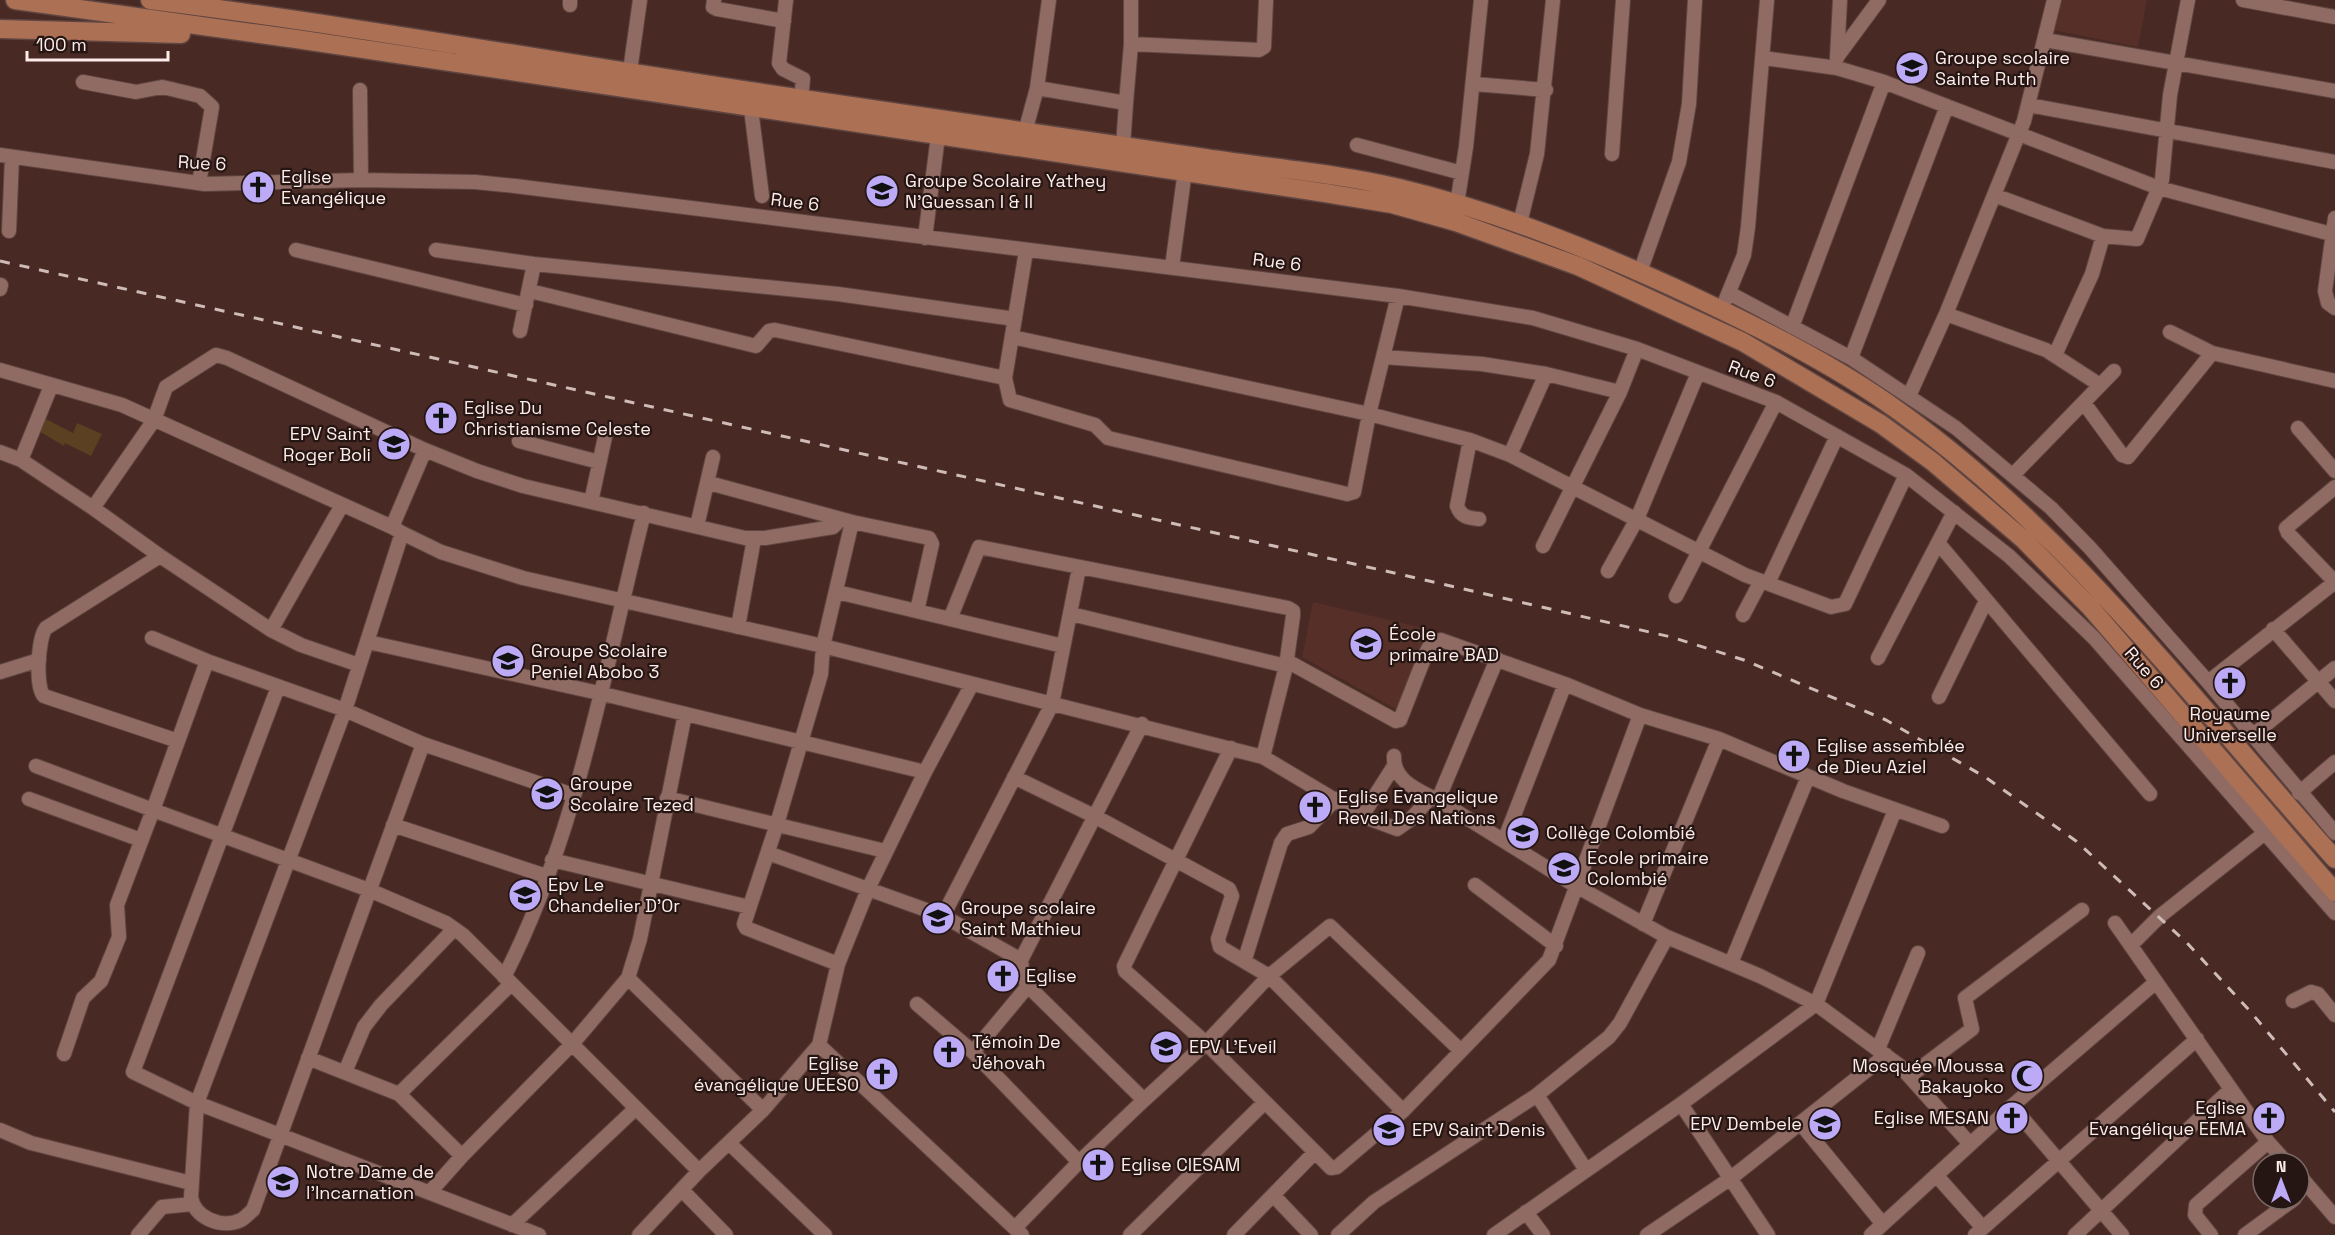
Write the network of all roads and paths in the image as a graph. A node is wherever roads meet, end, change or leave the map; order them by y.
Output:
1 (15, 0) edge
2 (150, 0) edge
3 (246, 0) edge
4 (640, 0) edge
5 (714, 0) edge
6 (786, 0) edge
7 (1049, 0) edge
8 (1131, 0) edge
9 (1266, 0) edge
10 (1481, 0) edge
11 (1553, 0) edge
12 (1623, 0) edge
13 (1695, 0) edge
14 (1767, 0) edge
15 (1840, 0) edge
16 (1879, 0) edge
17 (2054, 0) edge
18 (2188, 0) edge
19 (2243, 0) edge
20 (2335, 17) edge
21 (306, 20) junction
22 (784, 21) junction
23 (0, 29) edge
24 (249, 34) junction
25 (2045, 40) junction
26 (1131, 44) junction
27 (1763, 58) junction
28 (1837, 63) junction
29 (2175, 63) junction
30 (630, 71) junction
31 (83, 82) dead end
32 (1884, 82) junction
33 (1474, 84) junction
34 (1037, 88) junction
35 (360, 90) dead end
36 (1546, 90) junction
37 (2335, 91) edge
38 (801, 99) junction
39 (1126, 103) junction
40 (2029, 105) junction
41 (1947, 106) junction
42 (751, 109) junction
43 (1024, 132) junction
44 (2167, 132) junction
45 (2018, 134) junction
46 (938, 136) junction
47 (1358, 145) dead end
48 (1123, 146) junction
49 (1612, 154) dead end
50 (6, 156) edge
51 (2335, 162) edge
52 (1186, 164) junction
53 (1462, 173) junction
54 (361, 180) junction
55 (199, 183) junction
56 (2159, 188) junction
57 (1994, 195) junction
58 (762, 196) dead end
59 (1457, 204) junction
60 (2335, 218) edge
61 (1520, 223) junction
62 (9, 231) dead end
63 (2334, 235) edge
64 (2103, 236) junction
65 (925, 238) junction
66 (296, 250) dead end
67 (436, 250) dead end
68 (1026, 251) junction
69 (534, 264) junction
70 (1172, 267) junction
71 (1640, 272) junction
72 (1398, 296) junction
73 (528, 298) junction
74 (1725, 301) junction
75 (2335, 308) edge
76 (1946, 314) junction
77 (1015, 319) junction
78 (1792, 327) junction
79 (520, 331) dead end
80 (2170, 332) dead end
81 (1012, 338) junction
82 (1637, 349) junction
83 (2212, 353) junction
84 (2055, 355) junction
85 (1383, 357) junction
86 (1851, 358) junction
87 (0, 370) edge
88 (2114, 371) dead end
89 (1698, 373) junction
90 (1546, 374) junction
91 (1005, 378) junction
92 (2335, 381) edge
93 (2100, 385) junction
94 (51, 386) junction
95 (1620, 392) junction
96 (1909, 396) junction
97 (1776, 402) junction
98 (2084, 403) junction
99 (1369, 414) junction
100 (154, 420) junction
101 (2298, 428) dead end
102 (606, 432) dead end
103 (1837, 436) junction
104 (1470, 440) junction
105 (519, 441) dead end
106 (426, 450) junction
107 (0, 452) edge
108 (1510, 455) junction
109 (713, 457) dead end
110 (21, 460) junction
111 (599, 462) junction
112 (2335, 471) edge
113 (1906, 475) junction
114 (2013, 476) junction
115 (709, 483) junction
116 (2335, 487) edge
117 (1573, 488) junction
118 (591, 502) junction
119 (342, 505) junction
120 (93, 508) junction
121 (1954, 512) junction
122 (644, 513) junction
123 (1479, 519) dead end
124 (1637, 519) junction
125 (847, 521) junction
126 (697, 526) junction
127 (397, 530) junction
128 (754, 539) junction
129 (1938, 544) junction
130 (1544, 546) dead end
131 (1699, 549) junction
132 (160, 556) junction
133 (1079, 568) junction
134 (1608, 571) dead end
135 (1764, 582) junction
136 (2335, 582) edge
137 (837, 592) junction
138 (1676, 596) dead end
139 (1986, 601) junction
140 (621, 602) junction
141 (917, 611) junction
142 (1071, 614) junction
143 (1743, 615) dead end
144 (950, 619) junction
145 (738, 627) junction
146 (2273, 629) junction
147 (271, 630) junction
148 (152, 638) dead end
149 (368, 642) junction
150 (823, 646) junction
151 (1063, 646) junction
152 (1878, 658) dead end
153 (1497, 659) junction
154 (39, 660) junction
155 (207, 661) junction
156 (1286, 664) junction
157 (359, 665) junction
158 (2335, 668) edge
159 (0, 672) edge
160 (2208, 682) junction
161 (2318, 682) junction
162 (972, 684) junction
163 (1565, 684) junction
164 (278, 687) junction
165 (599, 693) junction
166 (1939, 697) dead end
167 (2335, 701) edge
168 (1052, 704) junction
169 (345, 710) junction
170 (685, 714) junction
171 (1640, 715) junction
172 (1142, 724) junction
173 (2252, 736) junction
174 (1719, 739) junction
175 (178, 741) junction
176 (800, 743) junction
177 (423, 744) junction
178 (1231, 748) junction
179 (1263, 757) junction
180 (2335, 762) edge
181 (36, 766) dead end
182 (925, 772) junction
183 (1014, 777) junction
184 (1808, 777) junction
185 (2299, 793) junction
186 (2150, 794) dead end
187 (573, 795) junction
188 (667, 798) junction
189 (1434, 798) junction
190 (1336, 799) junction
191 (29, 800) dead end
192 (153, 810) junction
193 (1895, 810) junction
194 (1096, 816) junction
195 (1362, 816) junction
196 (777, 824) junction
197 (393, 825) junction
198 (1942, 826) dead end
199 (2271, 828) junction
200 (2335, 833) edge
201 (220, 836) junction
202 (141, 840) junction
203 (1504, 841) junction
204 (885, 851) junction
205 (768, 853) junction
206 (2335, 859) edge
207 (552, 860) junction
208 (1174, 860) junction
209 (288, 862) junction
210 (546, 876) junction
211 (649, 885) junction
212 (1475, 885) dead end
213 (1576, 886) junction
214 (869, 887) junction
215 (369, 890) junction
216 (2335, 892) edge
217 (749, 907) junction
218 (2082, 910) dead end
219 (2335, 913) edge
220 (943, 916) junction
221 (2115, 923) dead end
222 (1643, 924) junction
223 (454, 929) junction
224 (1666, 937) junction
225 (2132, 944) junction
226 (1556, 946) junction
227 (1918, 953) dead end
228 (1245, 959) junction
229 (1021, 960) junction
230 (1731, 963) junction
231 (838, 964) junction
232 (1269, 976) junction
233 (628, 978) junction
234 (507, 980) junction
235 (2156, 982) junction
236 (1028, 986) junction
237 (2293, 1001) dead end
238 (917, 1004) dead end
239 (1816, 1005) junction
240 (2335, 1016) edge
241 (2197, 1039) junction
242 (573, 1043) junction
243 (1206, 1043) junction
244 (819, 1045) junction
245 (1460, 1050) junction
246 (973, 1052) junction
247 (1882, 1052) junction
248 (64, 1054) dead end
249 (308, 1058) junction
250 (345, 1072) junction
251 (1911, 1076) junction
252 (2232, 1089) junction
253 (399, 1094) junction
254 (1537, 1095) junction
255 (1144, 1100) junction
256 (1265, 1102) junction
257 (197, 1103) junction
258 (1681, 1104) junction
259 (2012, 1106) junction
260 (635, 1109) junction
261 (763, 1110) junction
262 (1402, 1111) junction
263 (1801, 1124) junction
264 (0, 1131) edge
265 (281, 1134) junction
266 (2268, 1142) junction
267 (730, 1144) junction
268 (1970, 1144) junction
269 (2277, 1151) edge
270 (1315, 1152) junction
271 (462, 1156) junction
272 (2059, 1159) junction
273 (1079, 1162) junction
274 (1586, 1170) junction
275 (699, 1171) junction
276 (1936, 1175) junction
277 (1731, 1178) junction
278 (191, 1183) junction
279 (682, 1190) junction
280 (430, 1192) junction
281 (1274, 1196) junction
282 (2311, 1197) edge
283 (192, 1204) junction
284 (2101, 1210) junction
285 (2278, 1211) edge
286 (1526, 1212) junction
287 (2335, 1217) edge
288 (1882, 1223) junction
289 (512, 1225) junction
290 (1979, 1231) edge
291 (1019, 1232) edge
292 (138, 1235) edge
293 (539, 1235) edge
294 (639, 1235) edge
295 (726, 1235) edge
296 (825, 1235) edge
297 (1130, 1235) edge
298 (1234, 1235) edge
299 (1311, 1235) edge
300 (1338, 1235) edge
301 (1494, 1235) edge
302 (1544, 1235) edge
303 (1647, 1235) edge
304 (1768, 1235) edge
305 (1871, 1235) edge
306 (2075, 1235) edge
307 (2122, 1235) edge
308 (2211, 1235) edge
309 (2245, 1235) edge

1 - 24 main road
2 - 21 main road
3 - 21 main road
4 - 30 street
5 - 22 street
6 - 22 street
7 - 34 street
8 - 26 street
9 - 26 street
10 - 33 street
11 - 36 street
12 - 49 street
13 - 71 street
14 - 27 street
15 - 28 street
16 - 28 street
17 - 25 street
18 - 29 street
19 - 20 street
21 - 30 main road
22 - 38 street
23 - 24 main road
24 - 42 main road
25 - 29 street
25 - 40 street
26 - 39 street
27 - 28 street
27 - 74 street
28 - 32 street
29 - 37 street
29 - 44 street
30 - 38 main road
31 - 55 street
32 - 41 street
32 - 78 street
33 - 36 street
33 - 53 street
34 - 39 street
34 - 43 street
35 - 54 street
36 - 61 street
38 - 43 main road
39 - 48 street
40 - 44 street
40 - 45 street
41 - 45 street
41 - 86 street
42 - 46 main road
42 - 58 street
43 - 48 main road
44 - 51 street
44 - 56 street
45 - 56 street
45 - 57 street
46 - 52 main road
46 - 65 street
47 - 53 street
48 - 52 main road
50 - 55 street, Rue 6
50 - 62 street
52 - 59 main road
52 - 70 street
52 - 199 main road
53 - 59 street
54 - 55 street, Rue 6
54 - 65 street, Rue 6
56 - 63 street
56 - 64 street
57 - 64 street
57 - 76 street
59 - 61 main road
60 - 63 street
61 - 71 main road
63 - 75 street
64 - 84 street
65 - 68 street, Rue 6
66 - 73 street
67 - 69 street
68 - 70 street, Rue 6
68 - 77 street
69 - 73 street
69 - 77 street
70 - 72 street, Rue 6
71 - 74 main road
72 - 82 street, Rue 6
72 - 85 street
73 - 79 street
73 - 91 street
74 - 78 street
74 - 206 main road
76 - 84 street
76 - 96 street
77 - 81 street
78 - 86 street
80 - 83 street
81 - 91 street
81 - 99 street
82 - 89 street, Rue 6
82 - 95 street
83 - 92 street
83 - 98 street
84 - 93 street
85 - 90 street
85 - 99 street
86 - 96 street
87 - 94 street
88 - 93 street
89 - 97 street, Rue 6
89 - 124 street
90 - 95 street
90 - 108 street
91 - 99 street
93 - 98 street
94 - 100 street
94 - 110 street
95 - 117 street
96 - 114 street
97 - 103 street, Rue 6
97 - 131 street
98 - 114 street
99 - 104 street
100 - 106 street
100 - 119 street
100 - 120 street
101 - 112 street
102 - 111 street
103 - 113 street, Rue 6
103 - 135 street
104 - 108 street
104 - 123 street
105 - 111 street
106 - 118 street
106 - 127 street
107 - 110 street
108 - 117 street
109 - 115 street
110 - 120 street
111 - 118 street
113 - 121 street, Rue 6
113 - 135 street
114 - 160 street
115 - 125 street
115 - 126 street
116 - 136 street
117 - 124 street
117 - 130 street
118 - 122 street
119 - 127 street
119 - 147 street
120 - 132 street
121 - 129 street
121 - 199 street, Rue 6
122 - 126 street
122 - 140 street
124 - 131 street
124 - 134 street
125 - 128 street
125 - 137 street
125 - 141 street
126 - 128 street
127 - 140 street
127 - 149 street
128 - 145 street
129 - 139 street
129 - 152 street
131 - 135 street
131 - 138 street
132 - 147 street
132 - 154 street
133 - 142 street
133 - 144 street
133 - 156 street
135 - 143 street
136 - 146 street
137 - 141 street
137 - 150 street
139 - 166 street
139 - 186 street
140 - 145 street
140 - 165 street
141 - 144 street
142 - 151 street
142 - 156 street
144 - 151 street
145 - 150 street
146 - 160 street
146 - 161 street
147 - 157 street
148 - 155 street
149 - 157 street
149 - 165 street
150 - 162 street
150 - 176 street
151 - 168 street
153 - 156 street
153 - 163 street
153 - 189 street
154 - 159 street
154 - 175 street
155 - 164 street
155 - 175 street
156 - 179 street
157 - 169 street
158 - 161 street
160 - 173 street
161 - 167 street
161 - 173 street
162 - 168 street
162 - 182 street
163 - 171 street
163 - 203 street
164 - 169 street
164 - 201 street
165 - 170 street
165 - 187 street
168 - 172 street
168 - 183 street
169 - 177 street
169 - 209 street
170 - 176 street
170 - 188 street
171 - 174 street
171 - 213 street
172 - 178 street
172 - 194 street
173 - 185 street
174 - 184 street
174 - 222 street
175 - 192 street
176 - 182 street
176 - 196 street
177 - 187 street
177 - 197 street
178 - 179 street
178 - 208 street
179 - 190 street
180 - 185 street
181 - 192 street
182 - 204 street
183 - 194 street
183 - 220 street
184 - 193 street
184 - 230 street
185 - 200 street
187 - 207 street
188 - 196 street
188 - 211 street
189 - 195 street
189 - 195 street
189 - 203 street
190 - 195 street
190 - 228 street
191 - 202 street
192 - 201 street
192 - 202 street
193 - 198 street
193 - 239 street
194 - 208 street
194 - 229 street
196 - 204 street
196 - 205 street
197 - 210 street
197 - 215 street
199 - 216 main road
199 - 219 street, Rue 6
199 - 225 street
201 - 209 street
201 - 257 street
202 - 248 street
203 - 213 street
204 - 214 street
205 - 214 street
205 - 217 street
207 - 210 street
207 - 211 street
208 - 228 street
208 - 243 street
209 - 215 street
209 - 257 street
210 - 234 street
211 - 217 street
211 - 233 street
212 - 226 street
213 - 222 street
213 - 226 street
214 - 220 street
214 - 231 street
215 - 223 street
215 - 249 street
217 - 231 street
218 - 251 street
220 - 229 street
221 - 225 street
222 - 224 street
223 - 234 street
223 - 250 street
224 - 230 street
224 - 254 street
225 - 235 street
226 - 245 street
227 - 247 street
228 - 232 street
229 - 236 street
230 - 239 street
231 - 244 street
232 - 243 street
232 - 245 street
232 - 262 street
233 - 242 street
233 - 261 street
234 - 242 street
234 - 253 street
235 - 241 street
235 - 259 street
236 - 246 street
236 - 255 street
237 - 240 street
238 - 246 street
239 - 247 street
239 - 258 street
241 - 252 street
241 - 272 street
242 - 260 street
242 - 271 street
243 - 255 street
243 - 256 street
244 - 261 street
244 - 291 street
245 - 262 street
246 - 273 street
247 - 251 street
247 - 263 street
249 - 250 street
249 - 265 street
250 - 253 street
251 - 268 street
252 - 266 street
252 - 284 street
253 - 271 street
254 - 274 street
254 - 300 street
255 - 273 street
256 - 270 street
256 - 297 street
257 - 265 street
257 - 278 street
258 - 274 street
258 - 277 street
259 - 268 street
259 - 272 street
260 - 275 street
260 - 289 street
261 - 267 street
262 - 270 street
263 - 277 street
263 - 288 street
264 - 278 street
265 - 280 street
265 - 283 street
266 - 269 street
266 - 308 street
267 - 275 street
267 - 296 street
268 - 276 street
270 - 281 street
271 - 280 street
272 - 284 street
272 - 290 street
273 - 291 street
274 - 286 street
275 - 279 street
276 - 288 street
276 - 290 street
277 - 303 street
277 - 304 street
278 - 283 street
279 - 294 street
279 - 295 street
280 - 289 street
281 - 298 street
281 - 299 street
282 - 287 street
283 - 292 street
284 - 306 street
284 - 307 street
285 - 309 street
286 - 301 street
286 - 302 street
288 - 305 street
289 - 293 street

